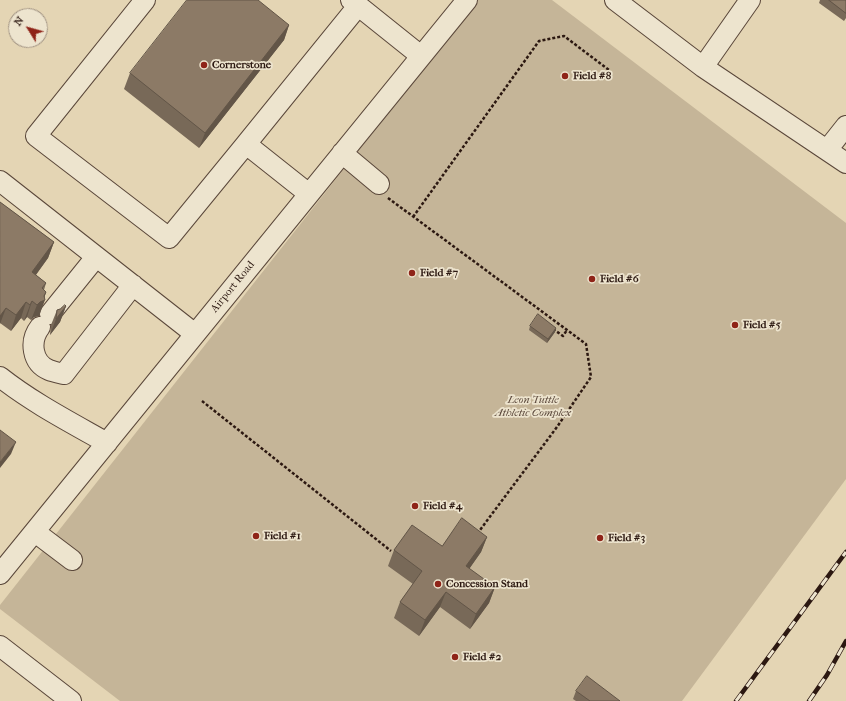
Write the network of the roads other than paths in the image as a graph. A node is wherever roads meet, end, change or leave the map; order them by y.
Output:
1 (145, 0) edge
2 (467, 0) edge
3 (615, 0) edge
4 (750, 0) edge
5 (354, 3) edge
6 (421, 56) junction
7 (703, 67) junction
8 (846, 126) edge
9 (246, 144) junction
10 (828, 150) junction
11 (342, 153) junction
12 (846, 163) edge
13 (0, 181) edge
14 (381, 189) road end
15 (309, 194) junction
16 (96, 257) junction
17 (133, 285) junction
18 (195, 334) junction
19 (0, 377) edge
20 (107, 443) junction
21 (35, 532) junction
22 (72, 560) dead end
23 (0, 574) edge
24 (0, 646) edge
25 (71, 701) edge

1 - 9 street
2 - 6 street, Airport Road
3 - 7 street
4 - 7 street
5 - 6 street
5 - 9 street
6 - 11 street, Airport Road
7 - 10 street
8 - 10 street
9 - 15 street
10 - 12 street
11 - 14 street
11 - 15 street, Airport Road
13 - 16 street
15 - 18 street, Airport Road
16 - 17 street
16 - 17 street
17 - 18 street
18 - 20 street, Airport Road
19 - 20 street
20 - 21 street, Airport Road
21 - 22 street
21 - 23 street, Airport Road
24 - 25 street

